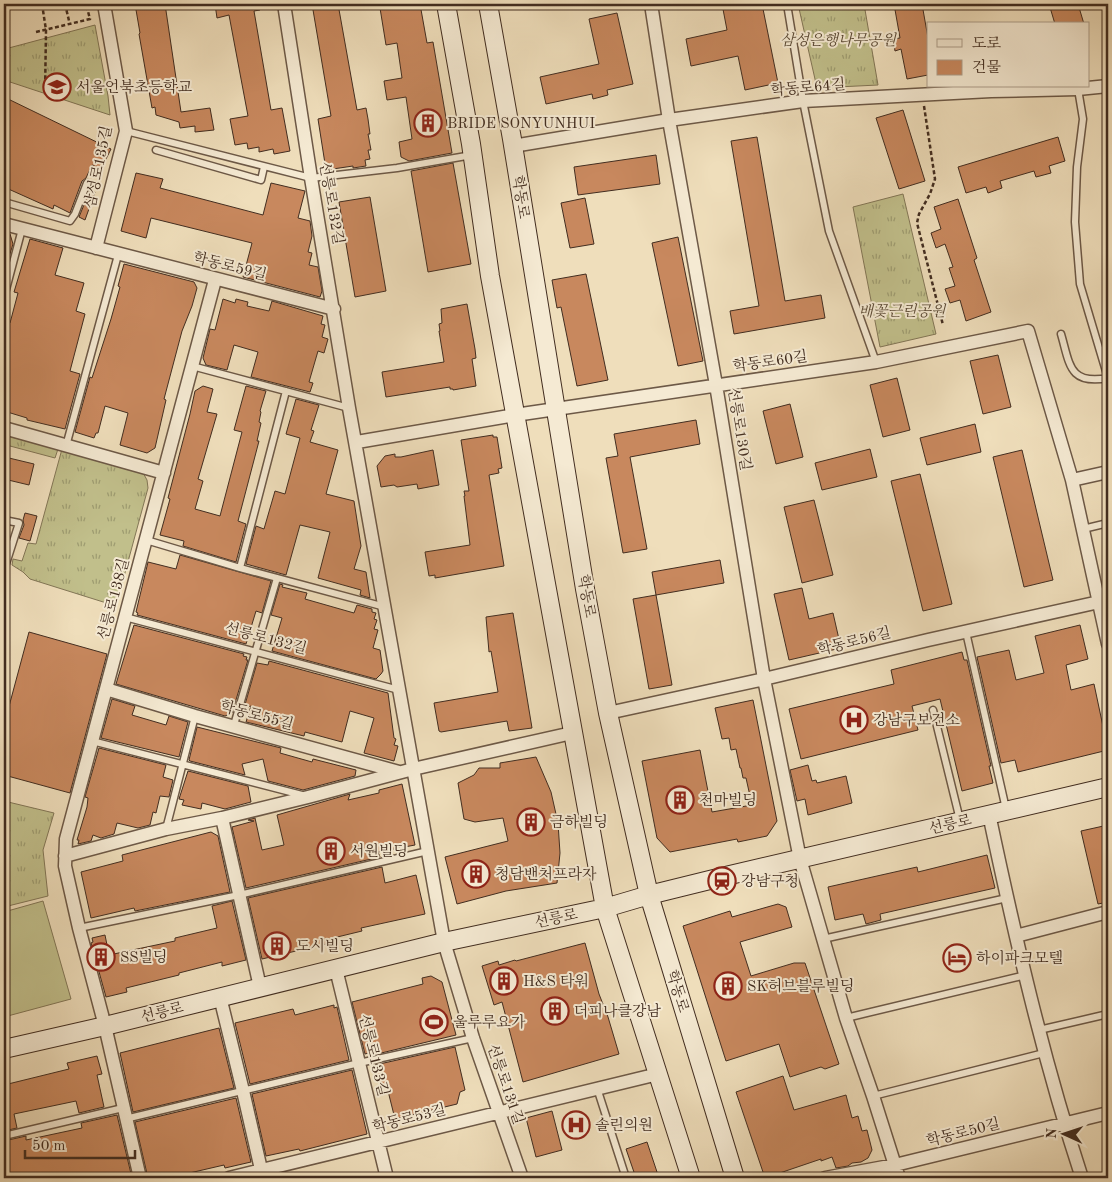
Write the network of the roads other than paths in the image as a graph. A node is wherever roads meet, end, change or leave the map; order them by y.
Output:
1 (104, 4) edge
2 (284, 4) edge
3 (446, 4) edge
4 (488, 4) edge
5 (651, 4) edge
6 (787, 4) edge
7 (1108, 86) edge
8 (1088, 88) edge
9 (1090, 88) edge
10 (1078, 89) junction
11 (803, 102) junction
12 (670, 120) junction
13 (126, 131) junction
14 (513, 146) junction
15 (156, 150) dead end
16 (472, 155) junction
17 (264, 167) junction
18 (311, 178) junction
19 (87, 183) dead end
20 (4, 202) edge
21 (4, 224) edge
22 (22, 229) junction
23 (96, 248) junction
24 (118, 255) junction
25 (215, 280) junction
26 (4, 297) edge
27 (334, 309) junction
28 (1061, 334) dead end
29 (876, 362) junction
30 (192, 366) junction
31 (1108, 378) edge
32 (716, 385) junction
33 (286, 391) junction
34 (350, 408) junction
35 (556, 409) junction
36 (515, 415) junction
37 (4, 428) edge
38 (356, 442) junction
39 (66, 446) junction
40 (1108, 472) edge
41 (164, 473) junction
42 (1072, 480) junction
43 (4, 520) edge
44 (1108, 523) edge
45 (1083, 529) junction
46 (146, 540) junction
47 (240, 568) junction
48 (4, 570) edge
49 (277, 578) junction
50 (1104, 601) edge
51 (385, 606) junction
52 (125, 617) junction
53 (966, 632) junction
54 (1108, 644) edge
55 (256, 652) junction
56 (764, 679) junction
57 (106, 689) junction
58 (399, 690) junction
59 (933, 710) dead end
60 (608, 713) junction
61 (195, 716) junction
62 (234, 726) junction
63 (572, 733) junction
64 (92, 741) junction
65 (183, 766) junction
66 (413, 769) junction
67 (399, 772) junction
68 (1108, 787) edge
69 (308, 797) junction
70 (997, 812) junction
71 (222, 818) junction
72 (960, 821) junction
73 (166, 829) junction
74 (428, 851) junction
75 (65, 856) junction
76 (800, 859) junction
77 (240, 895) junction
78 (649, 895) junction
79 (1007, 898) junction
80 (605, 908) junction
81 (1108, 912) edge
82 (79, 928) junction
83 (1016, 936) junction
84 (823, 939) junction
85 (444, 942) junction
86 (336, 969) junction
87 (1026, 975) junction
88 (260, 987) junction
89 (220, 997) junction
90 (1108, 1014) edge
91 (846, 1018) junction
92 (104, 1026) junction
93 (1040, 1030) junction
94 (473, 1038) junction
95 (4, 1049) edge
96 (1044, 1053) junction
97 (359, 1063) junction
98 (658, 1074) junction
99 (597, 1088) junction
100 (243, 1090) junction
101 (873, 1096) junction
102 (498, 1112) junction
103 (124, 1113) junction
104 (1108, 1113) edge
105 (1064, 1124) junction
106 (4, 1136) edge
107 (379, 1142) junction
108 (894, 1165) junction
109 (262, 1174) edge
110 (140, 1178) edge
111 (229, 1178) edge
112 (387, 1178) edge
113 (522, 1178) edge
114 (626, 1178) edge
115 (691, 1178) edge
116 (734, 1178) edge
117 (825, 1178) edge
118 (899, 1178) edge
119 (1082, 1178) edge

1 - 13 street, 삼성로135길
2 - 18 street, 선릉로132길
3 - 16 main road
4 - 14 main road, 학동로
5 - 12 street, 선릉로130길
6 - 11 lane
7 - 9 street, 학동로64길
8 - 10 street, 학동로64길
10 - 11 street, 학동로64길
10 - 31 lane
11 - 12 street, 학동로64길
11 - 29 lane
12 - 14 street, 학동로64길
12 - 32 street, 선릉로130길
13 - 17 lane
13 - 23 street, 삼성로135길
14 - 35 main road, 학동로
15 - 17 lane
16 - 18 lane
16 - 36 main road
17 - 18 lane
18 - 27 street, 선릉로132길
19 - 20 lane
21 - 22 street, 학동로59길
22 - 23 street, 학동로59길
22 - 26 lane
23 - 24 street, 학동로59길
24 - 25 street, 학동로59길
24 - 39 lane
25 - 27 street, 학동로59길
25 - 30 street, 선릉로138길
27 - 34 street, 선릉로132길
28 - 31 lane
29 - 32 street, 학동로60길
29 - 42 street, 학동로60길
30 - 33 lane
30 - 41 street, 선릉로138길
32 - 35 street, 학동로60길
32 - 56 street, 선릉로130길
33 - 34 lane
33 - 47 lane
34 - 38 street, 선릉로132길
35 - 36 street, 학동로60길
35 - 60 main road, 학동로
36 - 38 street
36 - 63 main road
37 - 39 street
38 - 51 street, 선릉로132길
39 - 41 street
40 - 42 street
41 - 46 street, 선릉로138길
42 - 45 street
43 - 48 lane
44 - 45 lane
45 - 50 street
46 - 47 lane
46 - 52 street, 선릉로138길
47 - 49 lane
49 - 51 lane
49 - 55 lane
50 - 53 street, 학동로56길
50 - 54 street
51 - 58 street, 선릉로132길
52 - 55 lane, 선릉로132길
52 - 57 street, 선릉로138길
53 - 56 street, 학동로56길
53 - 70 lane
55 - 58 lane, 선릉로132길
55 - 62 lane
56 - 60 street, 학동로56길
56 - 76 street, 선릉로130길
57 - 61 street, 학동로55길
57 - 64 street, 선릉로138길
58 - 66 street, 선릉로132길
59 - 72 lane
60 - 78 main road, 학동로
61 - 62 street, 학동로55길
61 - 65 lane
62 - 67 street, 학동로55길
63 - 66 street, 학동로55길
63 - 80 main road
64 - 65 lane, 학동로55길
64 - 75 street, 선릉로138길
65 - 69 lane, 학동로55길
65 - 73 lane
66 - 67 street, 학동로55길
66 - 74 street, 선릉로132길
67 - 69 street, 학동로55길
68 - 70 main road, 선릉로
69 - 71 street, 학동로55길
70 - 72 main road, 선릉로
70 - 79 street
71 - 73 street, 학동로55길
71 - 77 street
72 - 76 main road, 선릉로
73 - 75 street, 학동로55길
74 - 77 lane
74 - 85 street, 선릉로132길
75 - 82 street, 선릉로138길
76 - 78 main road, 선릉로
76 - 84 street, 선릉로130길
77 - 82 lane
77 - 88 street
78 - 80 main road, 선릉로
78 - 116 main road, 학동로
79 - 83 street
79 - 84 lane
80 - 85 main road, 선릉로
80 - 98 main road
81 - 83 street
82 - 92 street, 선릉로138길
83 - 87 street
84 - 91 street, 선릉로130길
85 - 86 main road, 선릉로
85 - 94 street, 선릉로131길
86 - 88 main road, 선릉로
86 - 97 street, 선릉로133길
87 - 91 lane
87 - 93 street
88 - 89 main road, 선릉로
89 - 92 main road, 선릉로
89 - 100 street
90 - 93 lane
91 - 101 street, 선릉로130길
92 - 95 main road, 선릉로
92 - 103 street, 선릉로138길
93 - 96 street
94 - 97 lane
94 - 102 street, 선릉로131길
96 - 101 lane
96 - 105 street
97 - 100 lane
97 - 107 street, 선릉로133길
98 - 99 street, 학동로53길
98 - 115 main road
99 - 102 street, 학동로53길
99 - 114 lane
100 - 103 lane
100 - 109 street
101 - 108 street, 선릉로130길
102 - 107 street, 학동로53길
102 - 113 street, 선릉로131길
103 - 106 lane
103 - 110 street, 선릉로138길
104 - 105 street, 학동로50길
105 - 108 street, 학동로50길
105 - 119 street
107 - 109 street, 학동로53길
107 - 112 street, 선릉로133길
108 - 117 street, 학동로50길
108 - 118 street, 선릉로130길
109 - 111 street, 학동로53길

